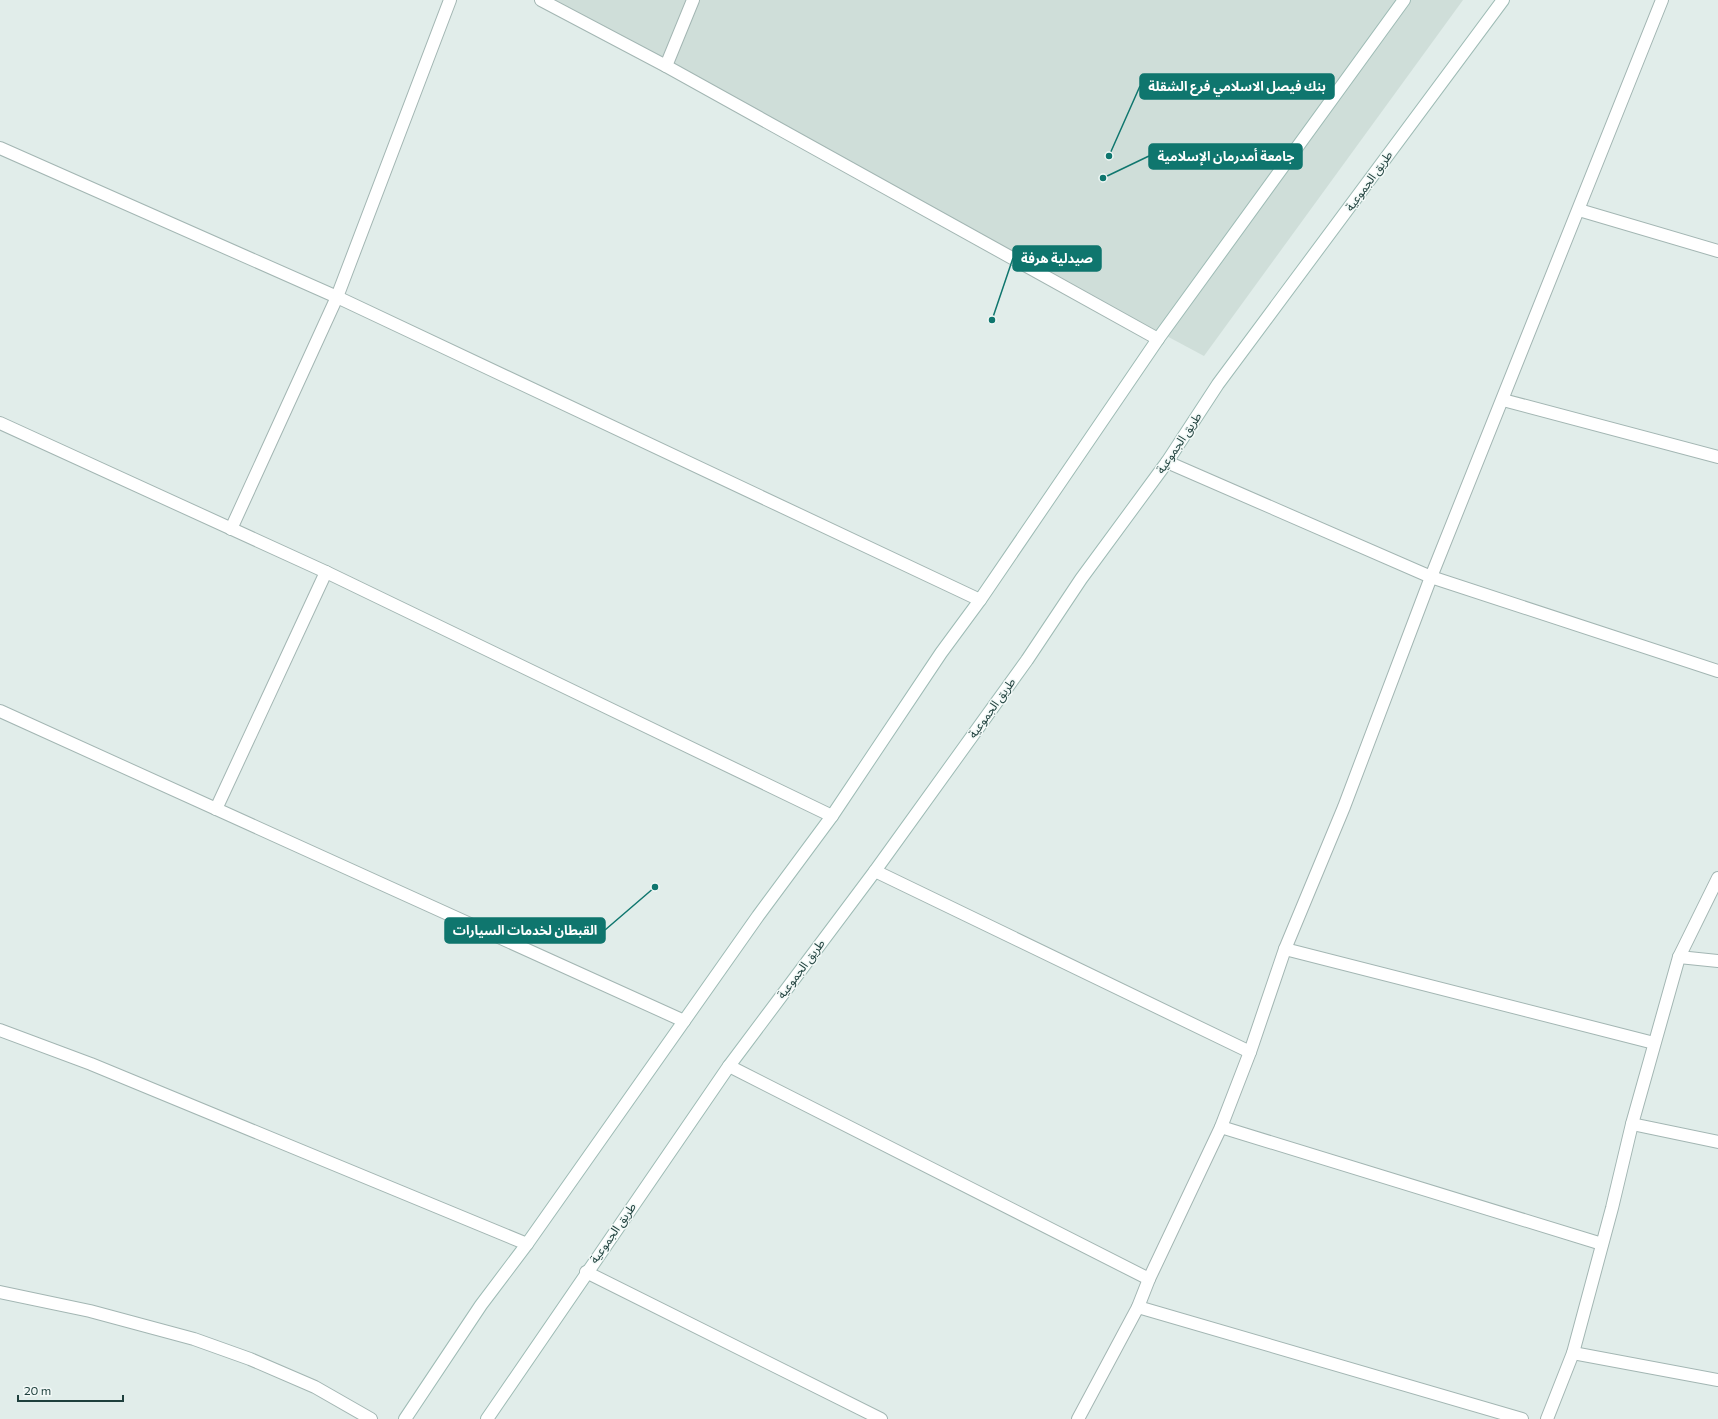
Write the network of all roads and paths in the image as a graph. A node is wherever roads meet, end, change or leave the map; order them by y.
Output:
1 (450, 0) edge
2 (541, 0) edge
3 (693, 0) edge
4 (1404, 0) edge
5 (1503, 0) edge
6 (1662, 0) edge
7 (666, 66) junction
8 (0, 148) edge
9 (1579, 210) junction
10 (1718, 251) edge
11 (337, 297) junction
12 (1158, 339) junction
13 (1503, 400) junction
14 (0, 423) edge
15 (1718, 457) edge
16 (1167, 462) junction
17 (232, 529) junction
18 (326, 572) junction
19 (1431, 577) junction
20 (980, 600) junction
21 (1718, 671) edge
22 (0, 711) edge
23 (216, 809) junction
24 (832, 816) junction
25 (875, 871) junction
26 (1718, 878) edge
27 (1285, 949) junction
28 (1679, 957) junction
29 (1718, 961) edge
30 (684, 1021) junction
31 (0, 1030) edge
32 (1654, 1043) junction
33 (1250, 1052) junction
34 (729, 1066) junction
35 (1632, 1124) junction
36 (1221, 1127) junction
37 (1718, 1142) edge
38 (527, 1244) junction
39 (1602, 1244) junction
40 (586, 1272) junction
41 (1149, 1279) junction
42 (0, 1292) edge
43 (1138, 1307) junction
44 (1574, 1353) junction
45 (1718, 1380) edge
46 (371, 1419) edge
47 (405, 1419) edge
48 (487, 1419) edge
49 (881, 1419) edge
50 (1078, 1419) edge
51 (1522, 1419) edge
52 (1547, 1419) edge

1 - 11 street
2 - 7 street
3 - 7 street
4 - 12 street
5 - 16 street, طريق الجموعية
6 - 9 street
7 - 12 street
8 - 11 street
9 - 10 street
9 - 13 street
11 - 17 street
11 - 20 street
12 - 20 street
13 - 15 street
13 - 19 street
14 - 17 street
16 - 19 street
16 - 25 street, طريق الجموعية
17 - 18 street
18 - 23 street
18 - 24 street
19 - 21 street
19 - 27 street
20 - 24 street
22 - 23 street
23 - 30 street
24 - 30 street
25 - 33 street
25 - 34 street, طريق الجموعية
26 - 28 street
27 - 32 street
27 - 33 street
28 - 29 street
28 - 32 street
30 - 38 street
31 - 38 street
32 - 35 street
33 - 36 street
34 - 40 street, طريق الجموعية
34 - 41 street
35 - 37 street
35 - 39 street
36 - 39 street
36 - 41 street
38 - 47 street
39 - 44 street
40 - 48 street, طريق الجموعية
40 - 49 street
41 - 43 street
42 - 46 street
43 - 50 street
43 - 51 street
44 - 45 street
44 - 52 street

